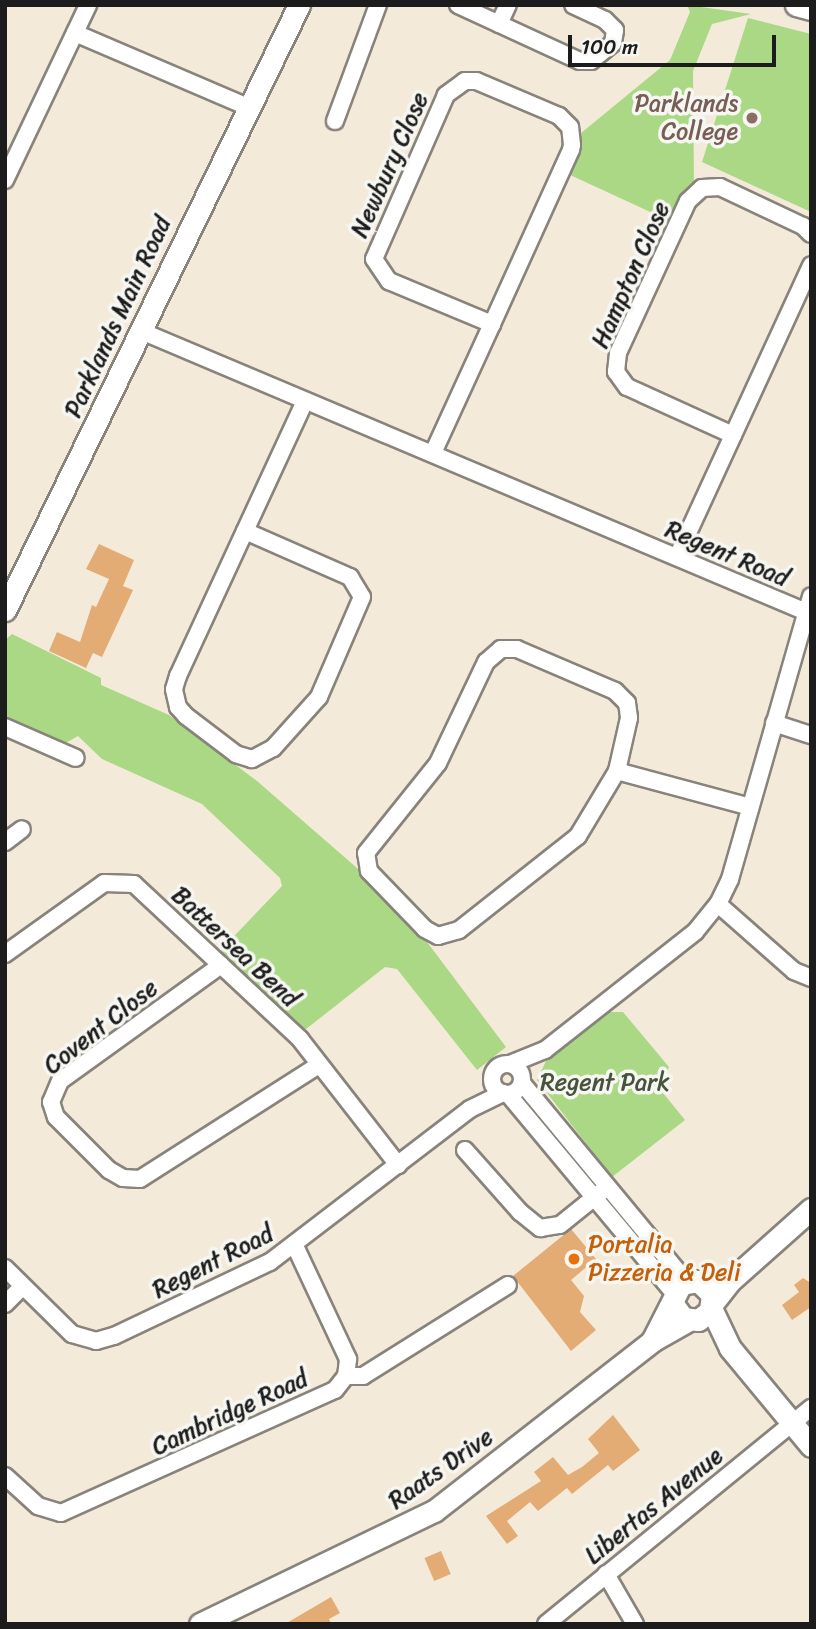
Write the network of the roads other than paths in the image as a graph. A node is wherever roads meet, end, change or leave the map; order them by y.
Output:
1 (88, 5) edge
2 (289, 5) edge
3 (299, 5) edge
4 (378, 5) edge
5 (458, 5) edge
6 (508, 5) edge
7 (573, 5) edge
8 (796, 5) edge
9 (811, 9) edge
10 (499, 24) junction
11 (75, 33) junction
12 (277, 45) junction
13 (248, 107) junction
14 (335, 121) dead end
15 (5, 180) edge
16 (811, 234) edge
17 (811, 265) edge
18 (492, 324) junction
19 (141, 331) junction
20 (305, 401) junction
21 (733, 435) junction
22 (433, 453) junction
23 (245, 531) junction
24 (677, 557) junction
25 (807, 604) edge
26 (5, 610) edge
27 (774, 723) junction
28 (5, 727) edge
29 (811, 735) edge
30 (76, 758) dead end
31 (617, 771) junction
32 (750, 807) junction
33 (22, 829) dead end
34 (5, 842) edge
35 (718, 904) junction
36 (5, 954) edge
37 (221, 965) junction
38 (811, 978) edge
39 (545, 1050) junction
40 (510, 1064) junction
41 (319, 1065) junction
42 (492, 1077) junction
43 (522, 1081) junction
44 (506, 1094) junction
45 (470, 1109) junction
46 (465, 1150) dead end
47 (398, 1165) junction
48 (609, 1186) junction
49 (595, 1198) junction
50 (807, 1213) edge
51 (295, 1246) junction
52 (5, 1268) edge
53 (508, 1285) dead end
54 (23, 1286) junction
55 (683, 1290) junction
56 (5, 1304) edge
57 (702, 1313) junction
58 (652, 1341) junction
59 (346, 1376) junction
60 (811, 1408) edge
61 (791, 1423) junction
62 (811, 1446) edge
63 (5, 1476) edge
64 (606, 1574) junction
65 (200, 1624) edge
66 (546, 1624) edge
67 (635, 1624) edge

1 - 11 street
2 - 12 street, Parklands Main Road
3 - 12 street, Parklands Main Road
4 - 14 street
5 - 10 street
6 - 10 street
7 - 10 street
8 - 9 street
11 - 13 street
11 - 15 street
12 - 13 street, Parklands Main Road
13 - 19 street, Parklands Main Road
16 - 21 street, Hampton Close
17 - 21 street
18 - 18 street, Newbury Close
18 - 22 street, Newbury Close
19 - 20 street, Regent Road
19 - 26 street, Parklands Main Road
20 - 22 street, Regent Road
20 - 23 street
21 - 24 street
22 - 24 street, Regent Road
23 - 23 street
24 - 25 street, Regent Road
25 - 27 street, Regent Road
27 - 29 street
27 - 32 street, Regent Road
28 - 30 street
31 - 31 street
31 - 32 street
32 - 35 street, Regent Road
33 - 34 street
35 - 38 street
35 - 39 street, Regent Road
36 - 37 street, Battersea Bend
37 - 41 street, Battersea Bend
37 - 41 street, Covent Close
39 - 40 street, Regent Road
39 - 43 street, Regent Road
40 - 42 street
40 - 43 street
41 - 47 street, Battersea Bend
42 - 44 street
42 - 45 street, Regent Road
43 - 44 street
43 - 48 street
44 - 45 street, Regent Road
44 - 49 street
45 - 47 street, Regent Road
46 - 49 street
47 - 51 street, Regent Road
48 - 49 street
48 - 55 street
49 - 55 street
50 - 55 street, Raats Drive
50 - 57 street, Raats Drive
51 - 54 street, Regent Road
51 - 59 street
52 - 54 street, Regent Road
53 - 59 street
54 - 56 street
55 - 57 street
55 - 57 street
55 - 58 street, Raats Drive
57 - 58 street, Raats Drive
57 - 61 street
58 - 65 street, Raats Drive
59 - 63 street, Cambridge Road
60 - 61 street, Libertas Avenue
61 - 62 street
61 - 64 street, Libertas Avenue
64 - 66 street, Libertas Avenue
64 - 67 street

